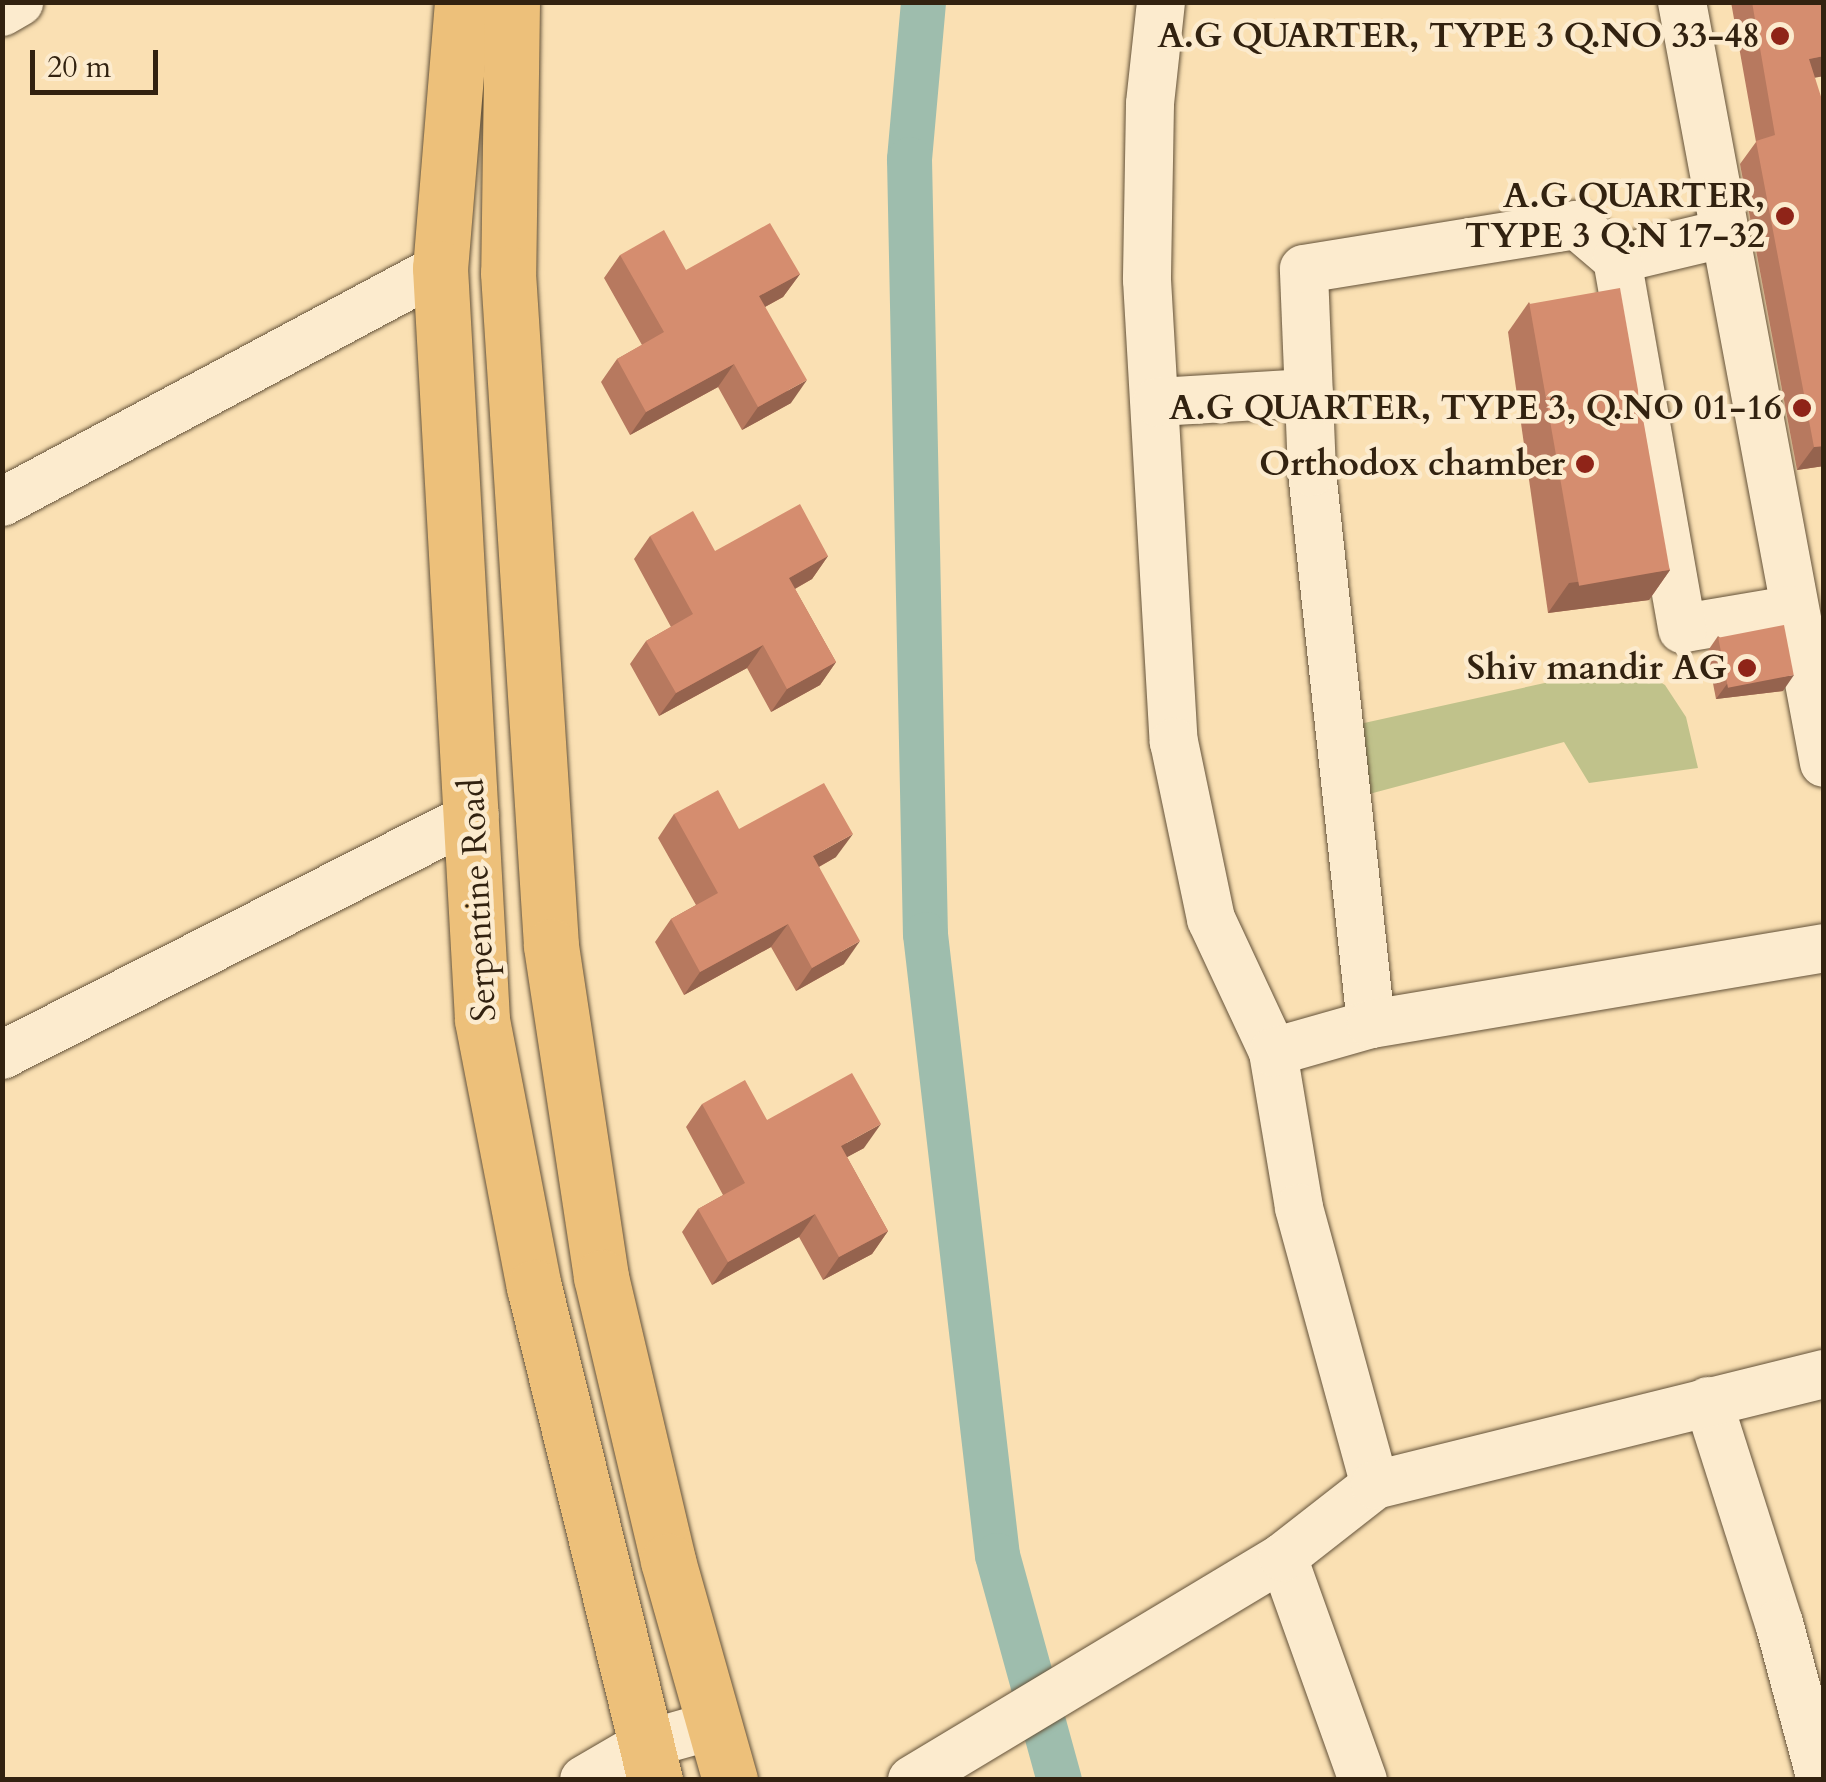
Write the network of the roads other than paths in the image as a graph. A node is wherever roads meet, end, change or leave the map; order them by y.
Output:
1 (19, 2) edge
2 (462, 2) edge
3 (512, 2) edge
4 (1161, 2) edge
5 (1682, 2) edge
6 (2, 12) edge
7 (1722, 234) junction
8 (1618, 259) junction
9 (440, 268) junction
10 (1308, 392) junction
11 (1157, 402) junction
12 (2, 502) edge
13 (1791, 610) junction
14 (1824, 763) edge
15 (475, 815) junction
16 (1824, 948) edge
17 (1371, 1024) junction
18 (1273, 1052) junction
19 (2, 1055) edge
20 (602, 1277) junction
21 (534, 1286) junction
22 (1824, 1374) edge
23 (1708, 1401) junction
24 (1375, 1486) junction
25 (658, 1514) junction
26 (592, 1532) junction
27 (1283, 1557) junction
28 (711, 1726) junction
29 (649, 1762) edge
30 (584, 1780) edge
31 (730, 1780) edge
32 (912, 1780) edge
33 (1363, 1780) edge
34 (1821, 1780) edge

1 - 6 street
2 - 9 main road, Serpentine Road
3 - 20 main road
4 - 11 street
5 - 7 street
7 - 8 street
7 - 13 street
8 - 10 street
8 - 13 street
9 - 12 street
9 - 15 main road, Serpentine Road
10 - 11 street
10 - 17 street
11 - 18 street
13 - 14 street
15 - 19 street
15 - 21 main road, Serpentine Road
16 - 17 street
17 - 18 street
18 - 24 street
20 - 21 main road
20 - 25 main road
21 - 26 main road, Serpentine Road
22 - 23 street
23 - 24 street
23 - 34 street
24 - 27 street
25 - 26 main road
25 - 28 main road
26 - 29 main road, Serpentine Road
27 - 32 street
27 - 33 street
28 - 29 street
28 - 31 main road
29 - 30 street

